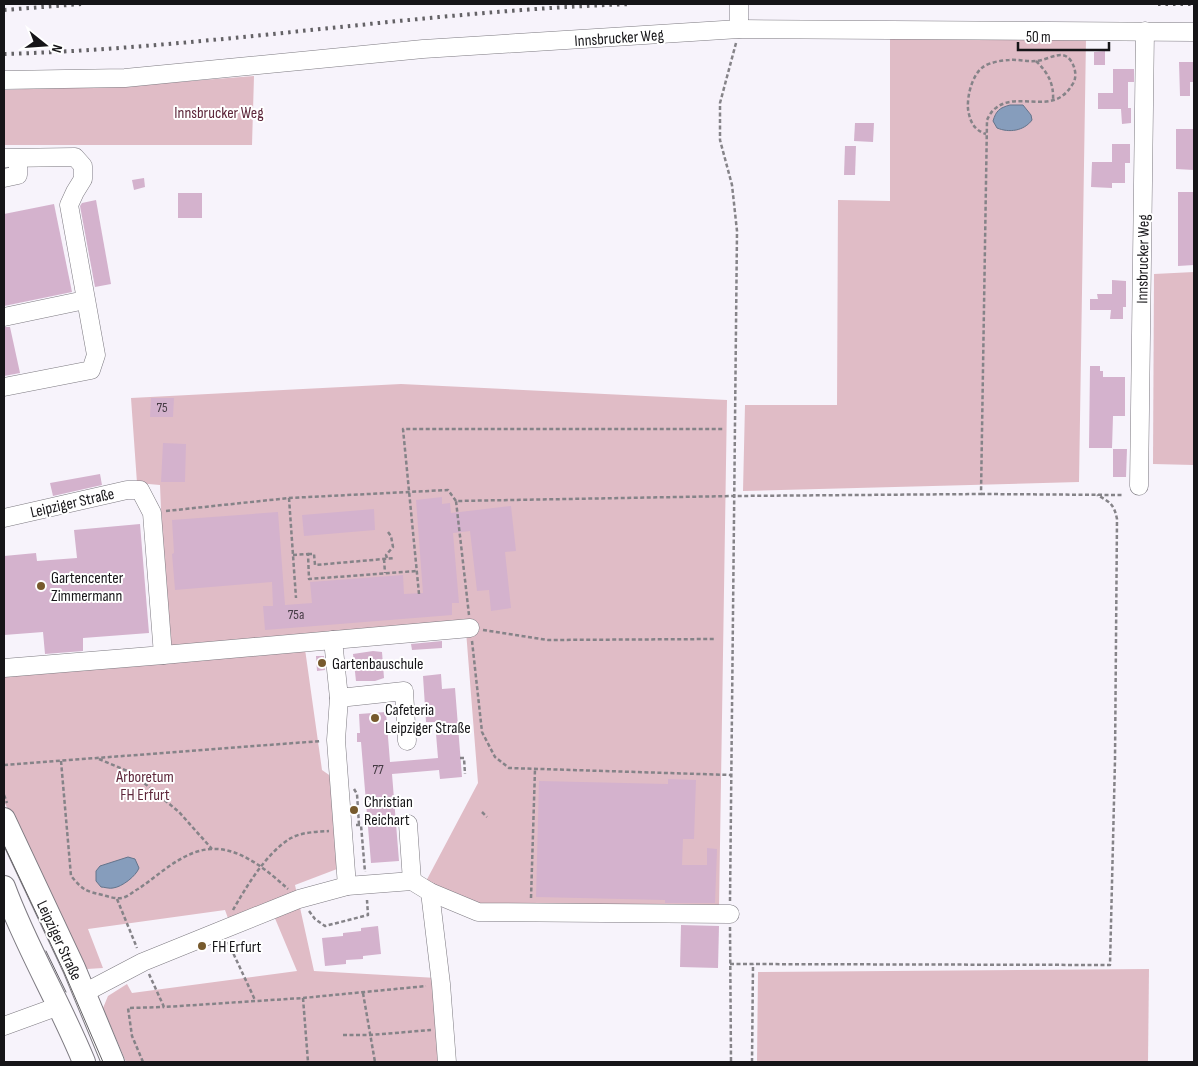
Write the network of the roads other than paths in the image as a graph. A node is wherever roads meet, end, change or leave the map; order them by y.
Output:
1 (739, 4) edge
2 (1145, 31) junction
3 (1194, 32) edge
4 (737, 38) junction
5 (4, 80) edge
6 (11, 158) edge
7 (4, 178) edge
8 (85, 300) junction
9 (4, 317) edge
10 (4, 388) edge
11 (1139, 486) dead end
12 (4, 518) edge
13 (470, 628) road end
14 (334, 640) junction
15 (163, 655) junction
16 (4, 668) edge
17 (339, 698) junction
18 (407, 742) dead end
19 (4, 819) edge
20 (408, 824) dead end
21 (412, 881) junction
22 (347, 886) junction
23 (4, 887) edge
24 (430, 892) junction
25 (8, 912) edge
26 (730, 914) road end
27 (84, 993) junction
28 (58, 1006) junction
29 (4, 1026) edge
30 (84, 1062) edge
31 (113, 1062) edge
32 (447, 1062) edge

1 - 4 street
2 - 3 street, Innsbrucker Weg
2 - 4 street, Innsbrucker Weg
2 - 11 street, Innsbrucker Weg
4 - 5 street, Innsbrucker Weg
6 - 7 street
6 - 8 street
8 - 9 street
8 - 10 street
12 - 15 street, Leipziger Straße
13 - 14 street
14 - 15 street
14 - 17 street
15 - 16 street
17 - 18 street
17 - 22 street
19 - 27 main road, Leipziger Straße
20 - 21 street
21 - 22 street
21 - 24 street
22 - 27 street
23 - 25 main road, Leipziger Straße
24 - 26 street
24 - 32 street
25 - 28 main road, Leipziger Straße
27 - 28 main road
27 - 31 main road, Leipziger Straße
28 - 29 street
28 - 30 main road, Leipziger Straße

